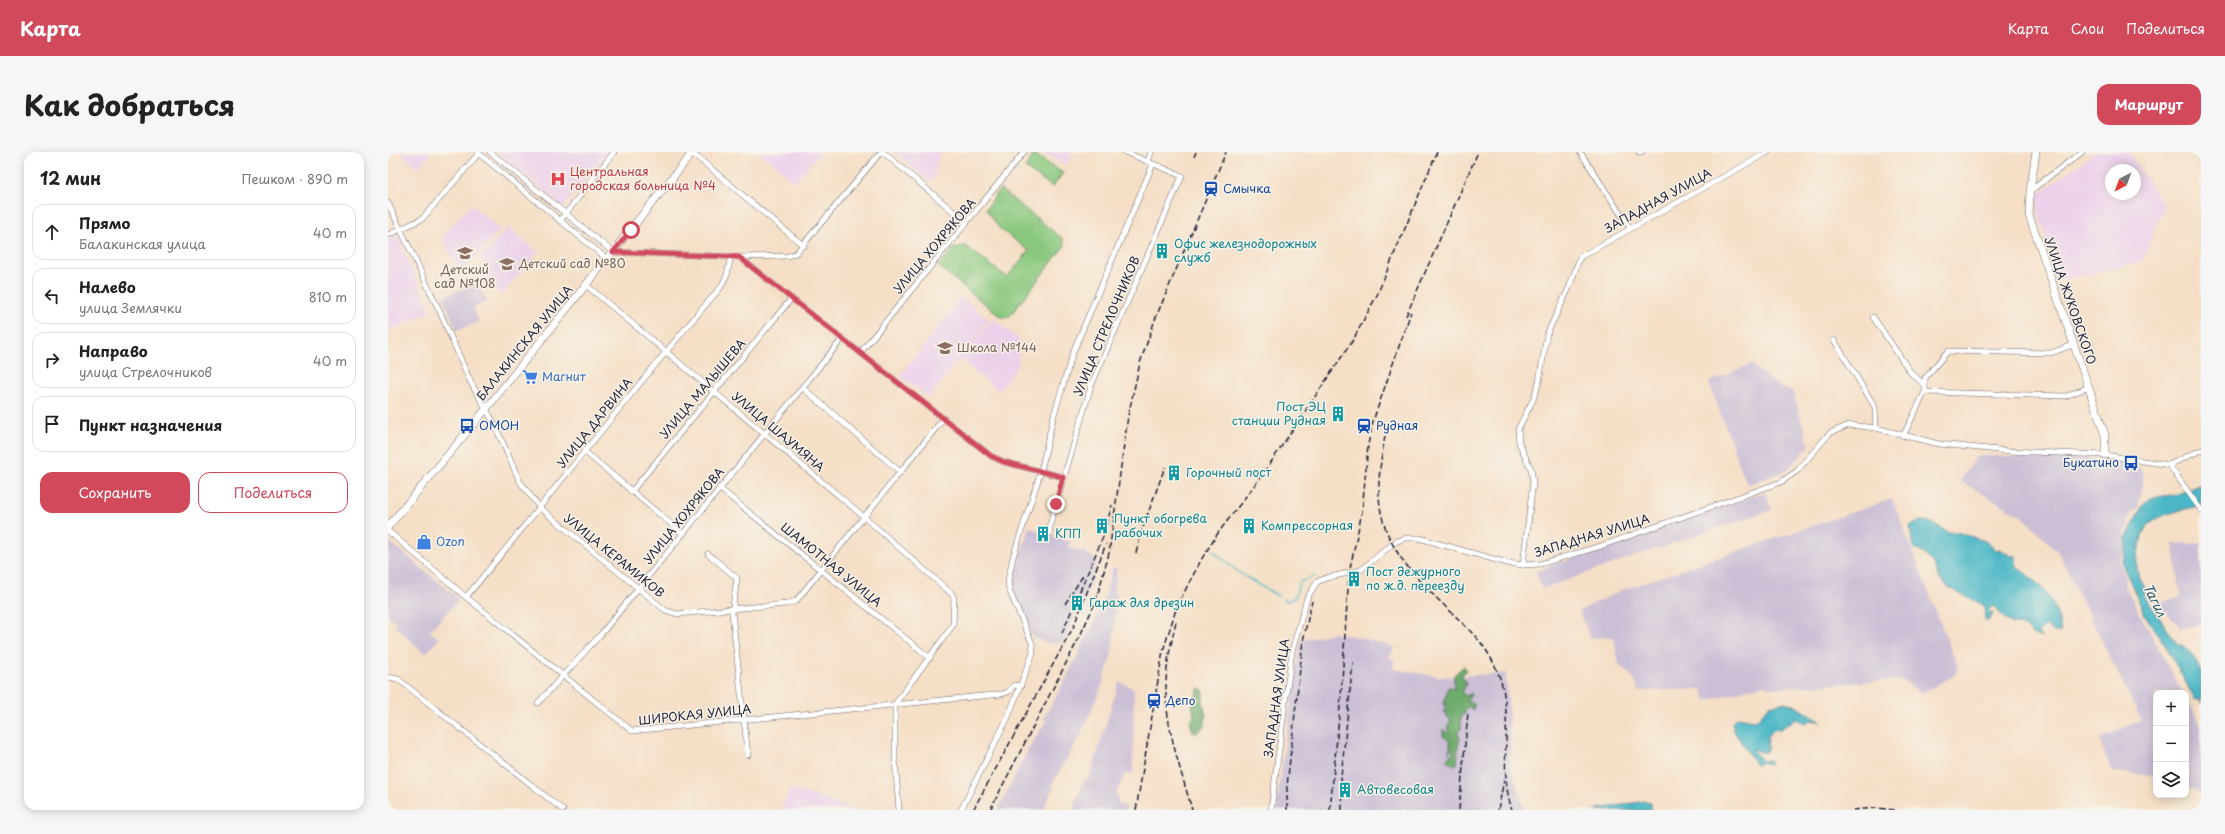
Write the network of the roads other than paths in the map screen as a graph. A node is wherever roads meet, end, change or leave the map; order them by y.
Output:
1 (479, 152) edge
2 (490, 152) edge
3 (614, 152) edge
4 (692, 152) edge
5 (882, 152) edge
6 (1024, 152) edge
7 (1125, 152) edge
8 (1151, 152) edge
9 (1580, 152) edge
10 (1768, 152) edge
11 (2036, 152) edge
12 (2082, 152) edge
13 (1150, 163) junction
14 (2030, 191) junction
15 (388, 204) edge
16 (566, 214) junction
17 (560, 221) junction
18 (967, 223) junction
19 (1630, 228) junction
20 (400, 230) junction
21 (388, 235) edge
22 (804, 246) junction
23 (613, 252) junction
24 (731, 256) junction
25 (739, 257) junction
26 (607, 259) junction
27 (586, 285) junction
28 (791, 299) junction
29 (1874, 317) dead end
30 (842, 339) junction
31 (1834, 340) dead end
32 (2073, 345) junction
33 (665, 351) junction
34 (860, 353) junction
35 (1925, 385) junction
36 (802, 387) junction
37 (2089, 387) junction
38 (714, 392) junction
39 (1925, 392) junction
40 (486, 409) junction
41 (944, 418) junction
42 (1876, 428) junction
43 (763, 433) junction
44 (1903, 436) junction
45 (2201, 450) edge
46 (584, 451) junction
47 (2105, 455) junction
48 (2169, 465) junction
49 (899, 471) junction
50 (1041, 471) junction
51 (1063, 477) junction
52 (719, 488) junction
53 (631, 492) junction
54 (540, 508) junction
55 (2201, 510) edge
56 (863, 516) junction
57 (388, 527) edge
58 (388, 531) edge
59 (683, 534) junction
60 (1049, 534) dead end
61 (708, 554) dead end
62 (1523, 565) junction
63 (820, 570) junction
64 (638, 589) junction
65 (466, 597) junction
66 (733, 608) junction
67 (930, 658) junction
68 (564, 675) junction
69 (388, 677) edge
70 (1022, 686) junction
71 (538, 703) dead end
72 (895, 704) junction
73 (744, 719) junction
74 (748, 755) dead end
75 (563, 810) edge
76 (899, 810) edge
77 (961, 810) edge
78 (1271, 810) edge

1 - 17 street
1 - 20 street
2 - 16 street
3 - 16 street
4 - 22 street
4 - 23 main road, БАЛАКИНСКАЯ УЛИЦА
5 - 18 street
5 - 22 street
6 - 18 street, УЛИЦА ХОХРЯКОВА
7 - 13 street
8 - 13 street
9 - 19 street
10 - 19 street, ЗАПАДНАЯ УЛИЦА
11 - 14 main road, УЛИЦА ЖУКОВСКОГО
12 - 14 street
13 - 50 street
13 - 51 street, УЛИЦА СТРЕЛОЧНИКОВ
14 - 32 main road, УЛИЦА ЖУКОВСКОГО
15 - 20 street, УЛИЦА КЕРАМИКОВ
16 - 17 street
16 - 23 street
17 - 26 street
18 - 34 street, УЛИЦА ХОХРЯКОВА
19 - 62 street, ЗАПАДНАЯ УЛИЦА
20 - 21 street
20 - 40 street, УЛИЦА КЕРАМИКОВ
22 - 25 street
23 - 24 street
23 - 26 main road, БАЛАКИНСКАЯ УЛИЦА
24 - 25 street
24 - 33 street, УЛИЦА ДАРВИНА
25 - 28 street
26 - 27 main road, БАЛАКИНСКАЯ УЛИЦА
27 - 33 street, УЛИЦА ШАУМЯНА
27 - 40 main road, БАЛАКИНСКАЯ УЛИЦА
28 - 30 street
28 - 38 street, УЛИЦА МАЛЫШЕВА
29 - 35 street
30 - 34 street
30 - 36 street, УЛИЦА ХОХРЯКОВА
31 - 42 street
32 - 35 street
32 - 37 main road, УЛИЦА ЖУКОВСКОГО
33 - 38 street, УЛИЦА ШАУМЯНА
33 - 46 street, УЛИЦА ДАРВИНА
34 - 41 street
35 - 39 street
36 - 43 street, УЛИЦА ХОХРЯКОВА
36 - 49 street
37 - 39 street
37 - 47 main road, УЛИЦА ЖУКОВСКОГО
38 - 43 street, УЛИЦА ШАУМЯНА
38 - 53 street, УЛИЦА МАЛЫШЕВА
39 - 44 street
40 - 54 street, УЛИЦА КЕРАМИКОВ
40 - 57 main road, БАЛАКИНСКАЯ УЛИЦА
41 - 49 street, УЛИЦА КЕРАМИКОВ
41 - 50 street
42 - 44 street, ЗАПАДНАЯ УЛИЦА
42 - 62 street, ЗАПАДНАЯ УЛИЦА
43 - 52 street, УЛИЦА ХОХРЯКОВА
43 - 56 street, УЛИЦА ШАУМЯНА
44 - 47 street, ЗАПАДНАЯ УЛИЦА
45 - 48 street
46 - 53 street
46 - 54 street, УЛИЦА ДАРВИНА
47 - 48 street, ЗАПАДНАЯ УЛИЦА
48 - 55 street
49 - 56 street, УЛИЦА КЕРАМИКОВ
50 - 51 street
50 - 70 street
51 - 60 street, УЛИЦА СТРЕЛОЧНИКОВ
52 - 59 street, УЛИЦА ХОХРЯКОВА
52 - 63 street, ШАМОТНАЯ УЛИЦА
53 - 59 street
54 - 64 street, УЛИЦА КЕРАМИКОВ
54 - 65 street, УЛИЦА ДАРВИНА
56 - 63 street, УЛИЦА КЕРАМИКОВ
56 - 67 street, УЛИЦА ШАУМЯНА
58 - 65 street, ШИРОКАЯ УЛИЦА
59 - 64 street, УЛИЦА ХОХРЯКОВА
61 - 66 street
62 - 78 street, ЗАПАДНАЯ УЛИЦА
63 - 66 street, УЛИЦА КЕРАМИКОВ
63 - 67 street, ШАМОТНАЯ УЛИЦА
64 - 66 street, УЛИЦА КЕРАМИКОВ
64 - 68 street, УЛИЦА ХОХРЯКОВА
65 - 68 street, ШИРОКАЯ УЛИЦА
66 - 73 street
67 - 72 street
68 - 71 street, УЛИЦА ХОХРЯКОВА
68 - 73 street, ШИРОКАЯ УЛИЦА
69 - 75 street
70 - 72 street, ШИРОКАЯ УЛИЦА
70 - 77 street
72 - 73 street, ШИРОКАЯ УЛИЦА
72 - 76 street
73 - 74 street

